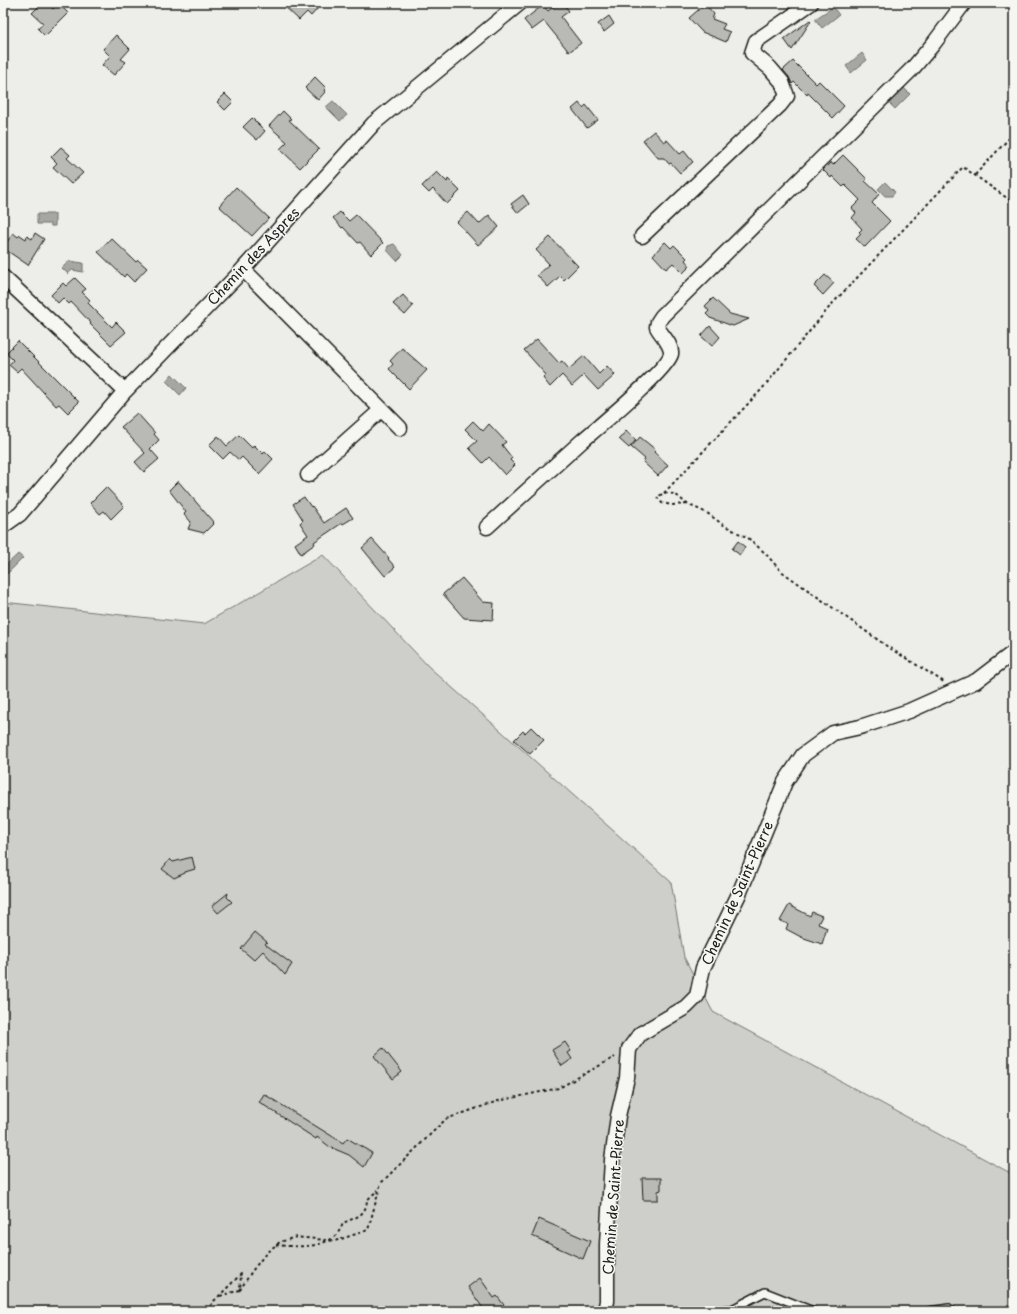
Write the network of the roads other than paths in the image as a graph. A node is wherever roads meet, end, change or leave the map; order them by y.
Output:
1 (520, 3) edge
2 (811, 3) edge
3 (964, 3) edge
4 (642, 236) dead end
5 (243, 269) junction
6 (3, 277) edge
7 (125, 391) junction
8 (381, 410) junction
9 (400, 428) dead end
10 (308, 475) dead end
11 (3, 526) edge
12 (487, 527) dead end
13 (1014, 652) edge
14 (605, 1311) edge
15 (710, 1311) edge
16 (813, 1311) edge
17 (929, 1311) edge
18 (952, 1311) edge

1 - 5 street, Chemin des Aspres
2 - 4 street
3 - 12 street
5 - 7 street, Chemin des Aspres
5 - 8 street
6 - 7 street
7 - 11 street, Chemin des Aspres
8 - 9 street
8 - 10 street
13 - 14 street, Chemin de Saint-Pierre
15 - 16 lane
17 - 18 lane

